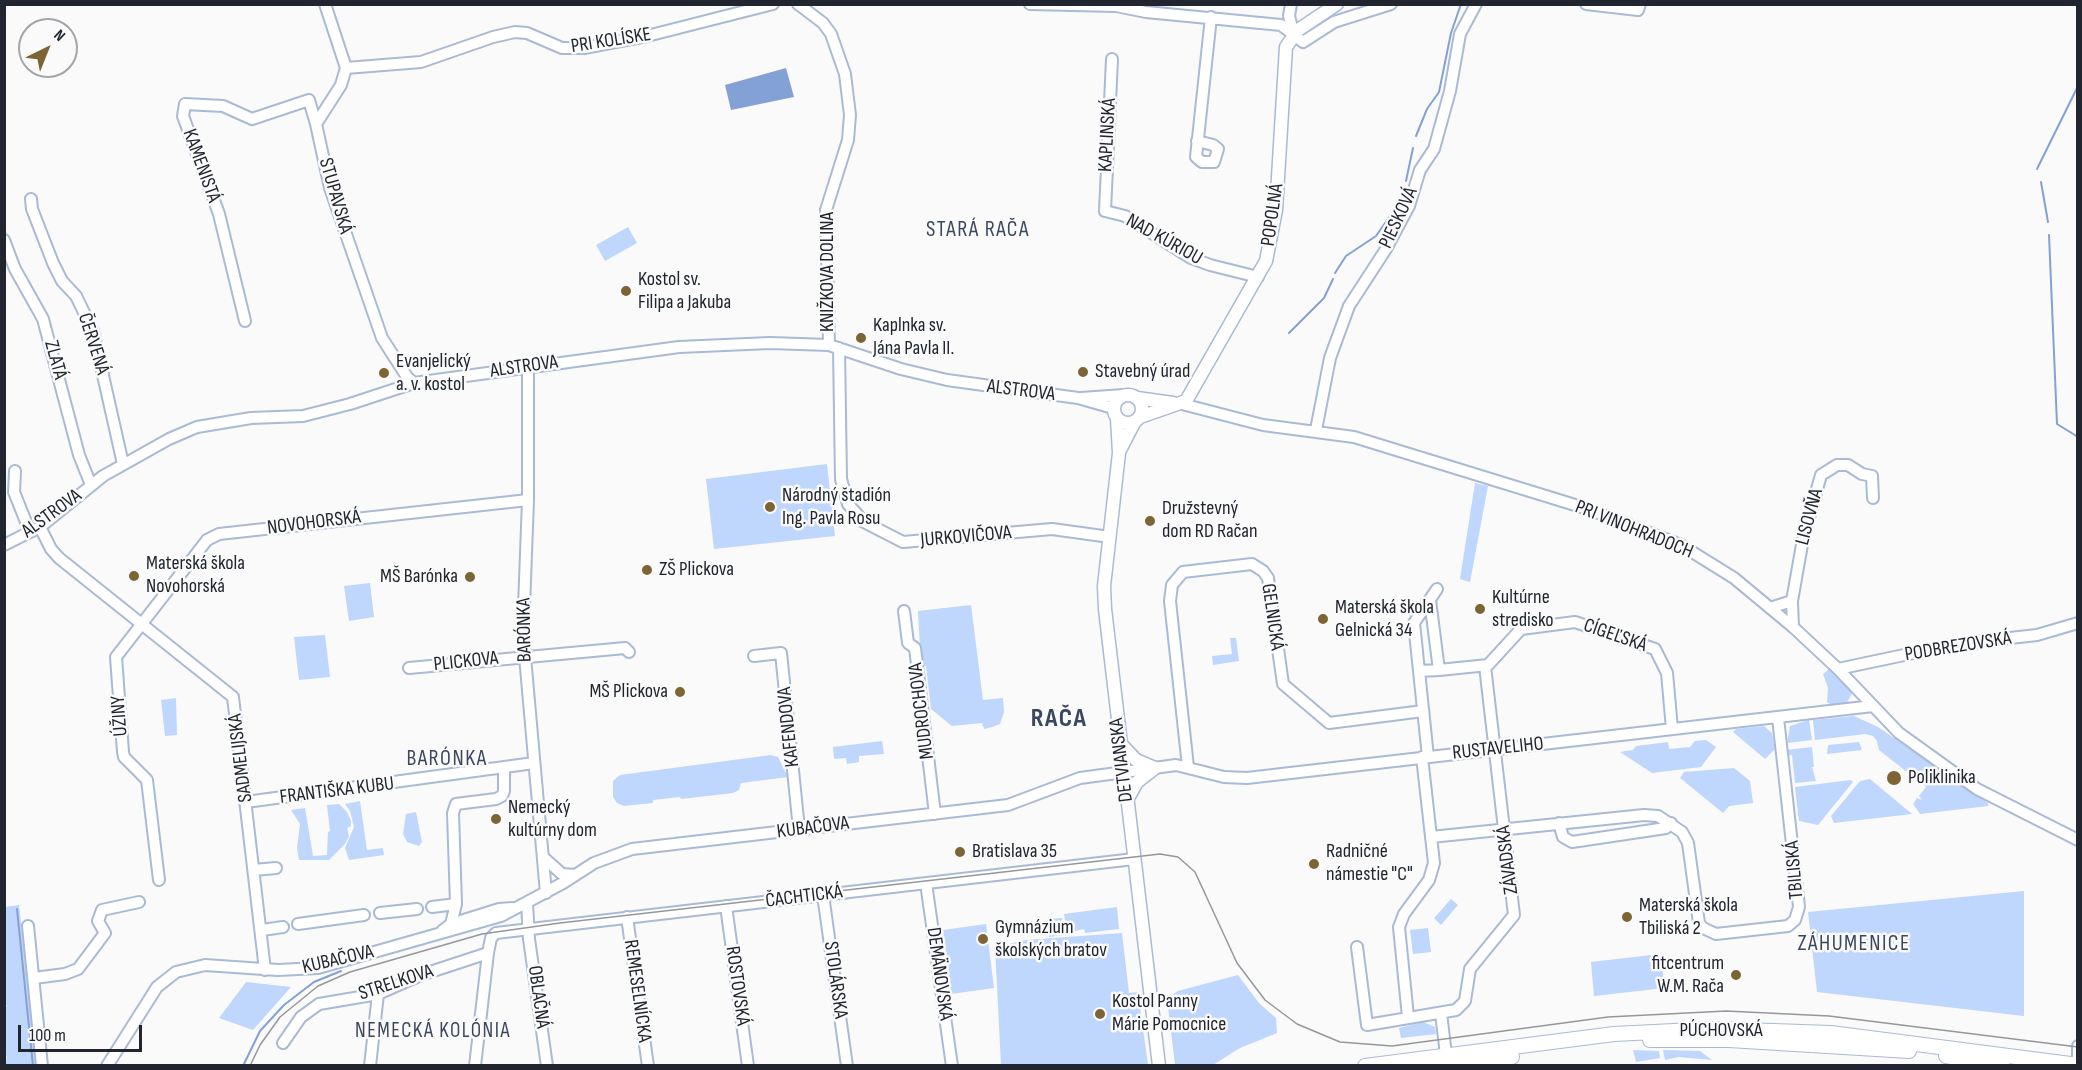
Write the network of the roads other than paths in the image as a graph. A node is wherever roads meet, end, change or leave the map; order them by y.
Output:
1 (325, 4) edge
2 (773, 4) edge
3 (1030, 4) edge
4 (1291, 4) edge
5 (1336, 4) edge
6 (1391, 4) edge
7 (1476, 4) edge
8 (1586, 4) edge
9 (804, 6) edge
10 (1600, 6) edge
11 (1639, 7) edge
12 (1181, 9) edge
13 (1211, 17) junction
14 (1294, 35) junction
15 (1112, 59) dead end
16 (346, 68) junction
17 (309, 100) joint
18 (316, 124) junction
19 (1197, 141) dead end
20 (31, 199) dead end
21 (1105, 211) joint
22 (4, 240) edge
23 (1258, 277) junction
24 (245, 321) dead end
25 (834, 347) junction
26 (528, 366) junction
27 (414, 383) junction
28 (1124, 395) junction
29 (1078, 398) junction
30 (1137, 398) junction
31 (1179, 404) junction
32 (1115, 413) junction
33 (1137, 419) junction
34 (1316, 430) junction
35 (1119, 453) junction
36 (123, 464) junction
37 (15, 471) dead end
38 (91, 485) junction
39 (1873, 498) dead end
40 (528, 500) junction
41 (40, 527) junction
42 (30, 532) junction
43 (1110, 537) junction
44 (4, 545) edge
45 (1437, 589) dead end
46 (1430, 600) junction
47 (1792, 601) junction
48 (1770, 608) junction
49 (904, 611) dead end
50 (141, 622) junction
51 (2078, 623) edge
52 (1793, 627) junction
53 (629, 652) dead end
54 (524, 656) junction
55 (754, 656) dead end
56 (1485, 666) junction
57 (409, 668) dead end
58 (1838, 669) junction
59 (1439, 670) junction
60 (1419, 671) junction
61 (1873, 706) junction
62 (1423, 711) junction
63 (1778, 718) junction
64 (1672, 729) junction
65 (1120, 743) junction
66 (1495, 750) junction
67 (1425, 757) junction
68 (534, 763) junction
69 (1188, 767) junction
70 (1155, 768) junction
71 (504, 769) junction
72 (1124, 772) junction
73 (1127, 800) junction
74 (246, 802) junction
75 (935, 814) junction
76 (1559, 823) junction
77 (1671, 823) junction
78 (1504, 828) junction
79 (799, 829) junction
80 (1431, 837) junction
81 (2078, 840) edge
82 (543, 857) junction
83 (1134, 859) junction
84 (276, 868) dead end
85 (254, 870) junction
86 (575, 875) junction
87 (159, 880) dead end
88 (926, 883) junction
89 (546, 893) junction
90 (823, 895) junction
91 (140, 902) dead end
92 (527, 903) junction
93 (456, 904) junction
94 (726, 906) junction
95 (432, 907) dead end
96 (512, 908) junction
97 (417, 909) dead end
98 (380, 913) dead end
99 (364, 915) dead end
100 (476, 915) junction
101 (627, 917) junction
102 (298, 924) dead end
103 (452, 924) junction
104 (28, 926) dead end
105 (283, 927) dead end
106 (529, 928) junction
107 (262, 930) junction
108 (437, 934) junction
109 (1357, 947) dead end
110 (488, 953) junction
111 (265, 970) junction
112 (34, 978) junction
113 (378, 994) junction
114 (1441, 1013) junction
115 (1408, 1017) junction
116 (283, 1043) dead end
117 (2078, 1046) edge
118 (1442, 1058) edge
119 (2078, 1064) edge
120 (42, 1065) edge
121 (107, 1065) edge
122 (370, 1065) edge
123 (475, 1065) edge
124 (548, 1065) edge
125 (648, 1065) edge
126 (748, 1065) edge
127 (847, 1065) edge
128 (951, 1065) edge
129 (1159, 1065) edge
130 (1365, 1065) edge
131 (2003, 1065) edge

1 - 16 street
2 - 16 street, PRI KOLÍSKE
3 - 12 street
4 - 14 street, POPOLNÁ
5 - 14 street
6 - 14 street
7 - 34 street, PIESKOVÁ
8 - 10 street
9 - 25 street, KNIŽKOVA DOLINA
10 - 11 street
12 - 13 street
13 - 14 street
13 - 19 street
14 - 23 street, POPOLNÁ
15 - 21 street, KAPLINSKÁ
16 - 18 street
17 - 18 street, STUPAVSKÁ
17 - 24 street, KAMENISTÁ
18 - 27 street, STUPAVSKÁ
20 - 36 street, ČERVENÁ
21 - 23 street, NAD KÚRIOU
22 - 38 street, ZLATÁ
23 - 31 street, POPOLNÁ
25 - 26 street, ALSTROVA
25 - 29 street, ALSTROVA
25 - 43 street, JURKOVIČOVA
26 - 27 street, ALSTROVA
26 - 40 street, BARÓNKA
27 - 36 street, ALSTROVA
28 - 29 street, ALSTROVA
28 - 30 street
28 - 32 street
29 - 32 street, ALSTROVA
30 - 31 street, PRI VINOHRADOCH
30 - 33 street
31 - 33 street
31 - 34 street, PRI VINOHRADOCH
32 - 33 street
32 - 35 street, DETVIANSKA
33 - 35 street, DETVIANSKA
34 - 48 street, PRI VINOHRADOCH
35 - 43 street, DETVIANSKA
36 - 38 street, ALSTROVA
37 - 42 street
38 - 41 street, ALSTROVA
39 - 47 street, LISOVŇA
40 - 50 street, NOVOHORSKÁ
40 - 54 street, BARÓNKA
41 - 42 street, ALSTROVA
41 - 50 street, SADMELIJSKÁ
42 - 44 street, ALSTROVA
43 - 65 street, DETVIANSKA
45 - 46 street
46 - 59 street
46 - 60 street
47 - 48 street
47 - 52 street, LISOVŇA
48 - 52 street, PRI VINOHRADOCH
49 - 75 street, MUDROCHOVA
50 - 74 street, SADMELIJSKÁ
50 - 87 street, ÚŽINY
51 - 58 street, PODBREZOVSKÁ
52 - 58 street, PRI VINOHRADOCH
53 - 54 street, PLICKOVA
54 - 57 street, PLICKOVA
54 - 68 street, BARÓNKA
55 - 79 street, KAFENDOVA
56 - 59 street
56 - 64 street, CÍGEĽSKÁ
56 - 66 street
58 - 61 street, PRI VINOHRADOCH
59 - 60 street
60 - 62 street
61 - 63 street, RUSTAVELIHO
61 - 81 street, PRI VINOHRADOCH
62 - 67 street
62 - 69 street, GELNICKÁ
63 - 64 street, RUSTAVELIHO
63 - 77 street, TBILISKÁ
64 - 66 street, RUSTAVELIHO
65 - 70 street
65 - 72 street, DETVIANSKA
66 - 67 street, RUSTAVELIHO
66 - 78 street, ZÁVADSKÁ
67 - 69 street, RUSTAVELIHO
67 - 80 street
68 - 71 street, FRANTIŠKA KUBU
68 - 82 street, BARÓNKA
69 - 70 street, RUSTAVELIHO
70 - 72 street, RUSTAVELIHO
70 - 73 street
71 - 74 street, FRANTIŠKA KUBU
71 - 93 street
72 - 73 street, DETVIANSKA
72 - 75 street, KUBAČOVA
73 - 83 street, DETVIANSKA
74 - 85 street, SADMELIJSKÁ
75 - 79 street, KUBAČOVA
76 - 77 street
76 - 77 street
76 - 78 street
78 - 80 street
78 - 114 street, ZÁVADSKÁ
79 - 86 street, KUBAČOVA
80 - 115 street
82 - 86 street
82 - 89 street, BARÓNKA
83 - 88 street, ČACHTICKÁ
83 - 129 street, DETVIANSKA
84 - 85 street
85 - 107 street, SADMELIJSKÁ
86 - 89 street, KUBAČOVA
88 - 90 street, ČACHTICKÁ
88 - 128 street, DEMÄNOVSKÁ
89 - 92 street, KUBAČOVA
90 - 94 street, ČACHTICKÁ
90 - 127 street, STOLÁRSKA
91 - 112 street
92 - 96 street, KUBAČOVA
92 - 106 street, OBLAČNÁ
93 - 95 street
93 - 100 street
93 - 103 street
94 - 101 street, ČACHTICKÁ
94 - 126 street, ROSTOVSKÁ
96 - 100 street, KUBAČOVA
96 - 108 street, KUBAČOVA
97 - 98 street
99 - 102 street
100 - 103 street, KUBAČOVA
101 - 106 street, ČACHTICKÁ
101 - 125 street, REMESELNÍCKA
103 - 108 street, KUBAČOVA
104 - 112 street
105 - 107 street
106 - 110 street, ČACHTICKÁ
106 - 124 street, OBLAČNÁ
107 - 111 street, SADMELIJSKÁ
108 - 111 street, KUBAČOVA
109 - 115 street, ZÁVADSKÁ
110 - 113 street, STRELKOVA
110 - 123 street
111 - 121 street, KUBAČOVA
112 - 120 street
113 - 116 street, STRELKOVA
113 - 122 street
114 - 115 street, ZÁVADSKÁ
114 - 118 street
117 - 119 street
118 - 119 main road, PÚCHOVSKÁ
118 - 130 main road, PÚCHOVSKÁ
118 - 131 main road, PÚCHOVSKÁ

